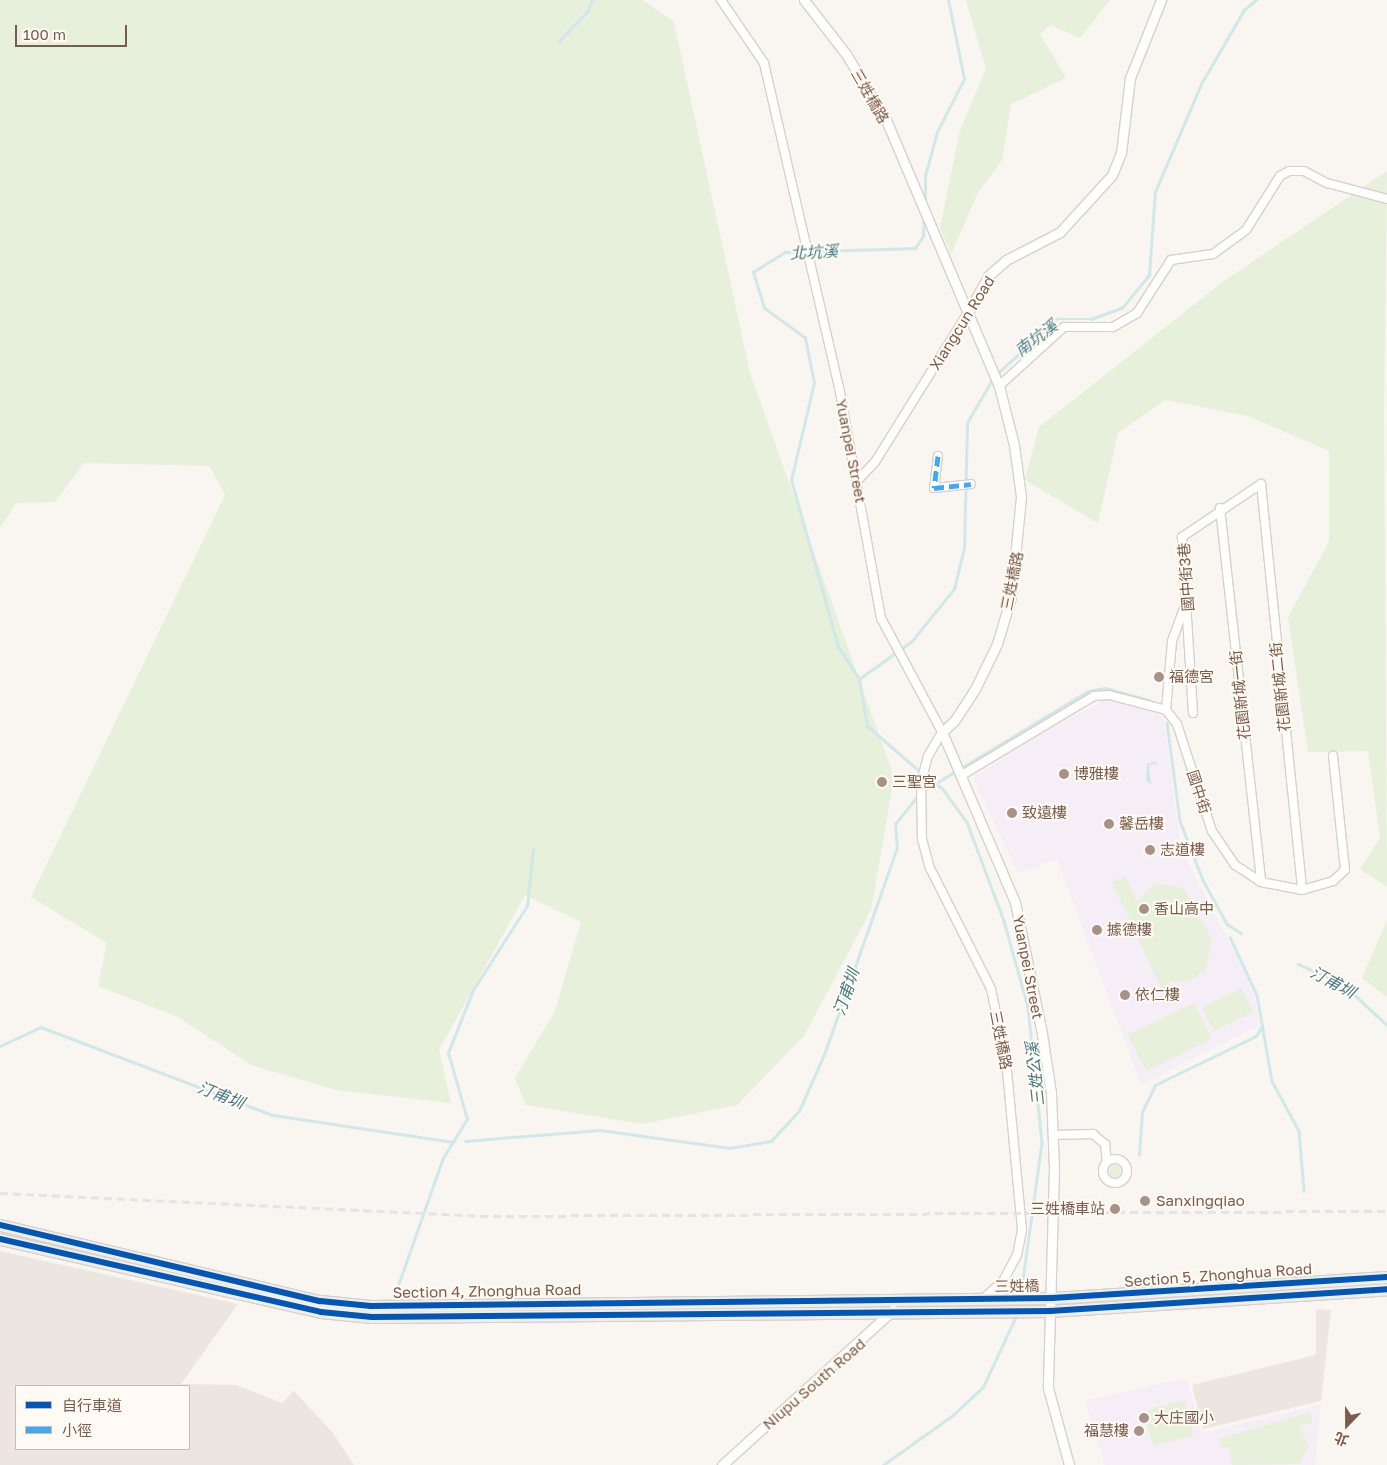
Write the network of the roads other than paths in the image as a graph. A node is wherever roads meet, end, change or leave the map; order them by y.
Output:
1 (721, 0) edge
2 (804, 0) edge
3 (1161, 0) edge
4 (1387, 199) edge
5 (967, 314) junction
6 (999, 386) junction
7 (938, 456) dead end
8 (858, 480) junction
9 (971, 484) dead end
10 (1261, 484) joint
11 (1220, 508) junction
12 (1188, 598) junction
13 (1166, 710) junction
14 (1193, 713) dead end
15 (942, 732) junction
16 (1333, 756) dead end
17 (962, 775) junction
18 (1260, 882) junction
19 (1302, 890) junction
20 (1053, 1135) junction
21 (1107, 1162) dead end
22 (0, 1226) edge
23 (0, 1238) edge
24 (1387, 1277) edge
25 (1387, 1290) edge
26 (895, 1298) junction
27 (1052, 1298) junction
28 (984, 1305) junction
29 (321, 1307) junction
30 (1050, 1312) junction
31 (893, 1314) junction
32 (722, 1465) edge
33 (1069, 1465) edge

1 - 8 street, Yuanpei Street
2 - 5 street, 三姓橋路
3 - 5 street, Xiangcun Road
4 - 6 street
5 - 6 street, 三姓橋路
5 - 8 street, Xiangcun Road
6 - 15 street, 三姓橋路
7 - 9 street
8 - 15 street, Yuanpei Street
10 - 11 street, 國中街3巷
10 - 19 street, 花園新城二街
11 - 12 street, 國中街3巷
11 - 18 street, 花園新城一街
12 - 13 street
12 - 14 street, 國中街3巷
13 - 17 street
13 - 18 street, 國中街
15 - 17 street, Yuanpei Street
15 - 28 street, 三姓橋路
16 - 19 street, 國中街
17 - 20 street, Yuanpei Street
18 - 19 street, 國中街
20 - 21 street
20 - 27 street, Yuanpei Street
22 - 29 main road, Section 4, Zhonghua Road
23 - 29 main road, Section 4, Zhonghua Road
24 - 27 main road, Section 5, Zhonghua Road
25 - 30 main road, Section 5, Zhonghua Road
26 - 28 main road, Section 4, Zhonghua Road
26 - 29 main road, Section 4, Zhonghua Road
26 - 31 street
27 - 28 main road, 三姓橋
27 - 30 street, Yuanpei Street
28 - 30 main road, 三姓橋
28 - 31 main road, Section 4, Zhonghua Road
29 - 31 main road, Section 4, Zhonghua Road
30 - 33 street, Yuanpei Street
31 - 32 street, Niupu South Road

